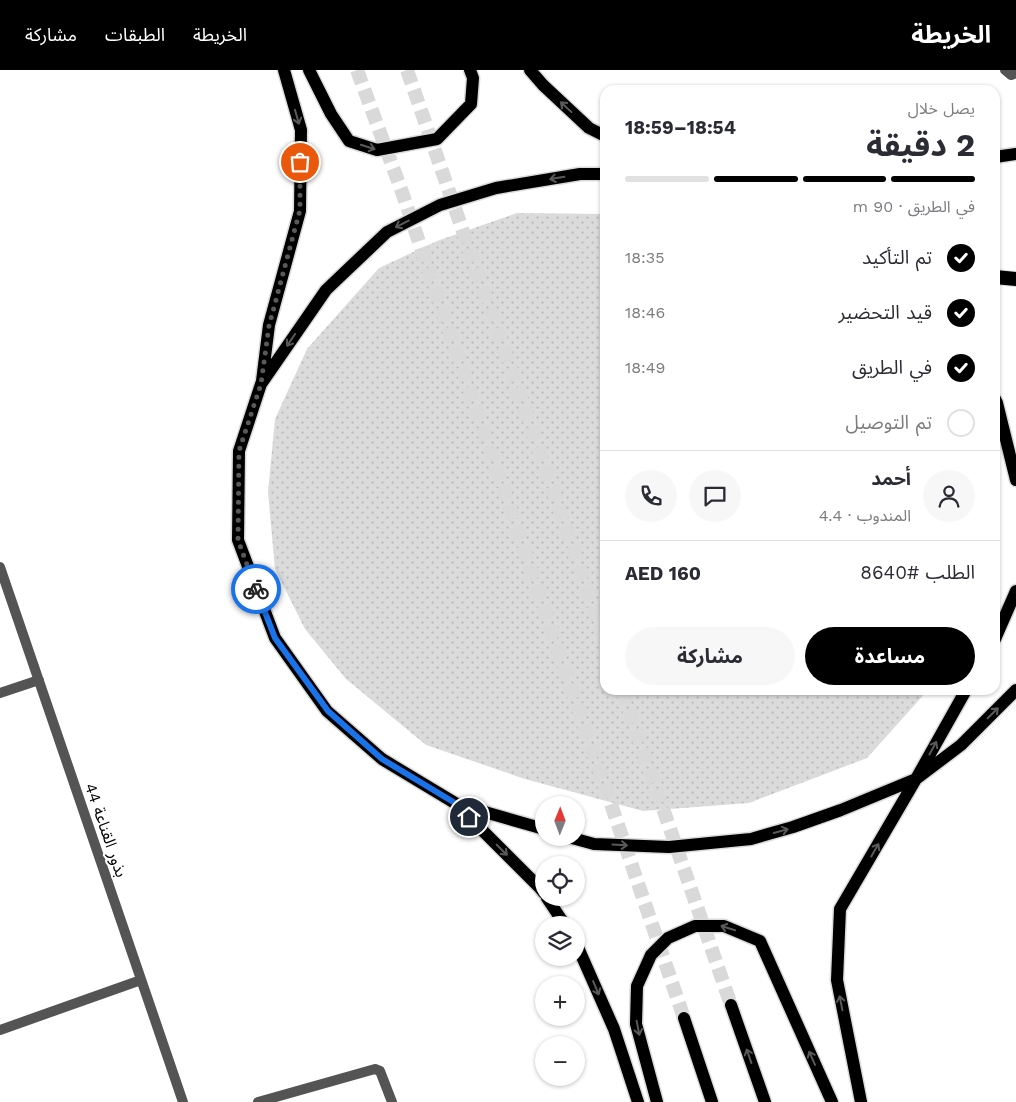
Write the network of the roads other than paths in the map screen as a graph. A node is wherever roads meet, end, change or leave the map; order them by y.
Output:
1 (284, 70) edge
2 (309, 70) edge
3 (470, 70) edge
4 (530, 70) edge
5 (1004, 70) edge
6 (1016, 73) edge
7 (600, 134) edge
8 (1016, 154) edge
9 (1000, 156) edge
10 (600, 174) edge
11 (1000, 277) edge
12 (1016, 279) edge
13 (261, 384) junction
14 (1000, 416) edge
15 (1016, 480) edge
16 (0, 567) edge
17 (1016, 591) edge
18 (1000, 628) edge
19 (39, 680) junction
20 (1016, 690) edge
21 (0, 693) edge
22 (963, 695) edge
23 (916, 779) junction
24 (455, 803) junction
25 (535, 826) edge
26 (585, 842) edge
27 (535, 882) edge
28 (585, 963) edge
29 (142, 980) junction
30 (731, 1005) tunnel mouth
31 (684, 1018) tunnel mouth
32 (0, 1030) edge
33 (183, 1102) edge
34 (258, 1102) edge
35 (392, 1102) edge
36 (638, 1102) edge
37 (657, 1102) edge
38 (712, 1102) edge
39 (765, 1102) edge
40 (832, 1102) edge
41 (861, 1102) edge

1 -> 13 main road
2 -> 3 main road
7 -> 4 main road
5 - 6 street
8 - 9 main road
10 -> 13 main road
11 - 12 highway
13 - 24 main road
14 - 15 main road
16 - 19 street, بذور القناعة 44
17 - 18 main road
19 - 21 street
19 - 29 street, بذور القناعة 44
23 -> 20 main road
23 -> 22 main road
26 -> 23 main road
41 -> 23 main road
24 - 25 main road
24 -> 27 main road
28 -> 36 main road
29 - 32 street
29 - 33 street, بذور القناعة 44
39 -> 30 main road
31 - 38 main road
34 - 35 street
40 -> 37 main road

